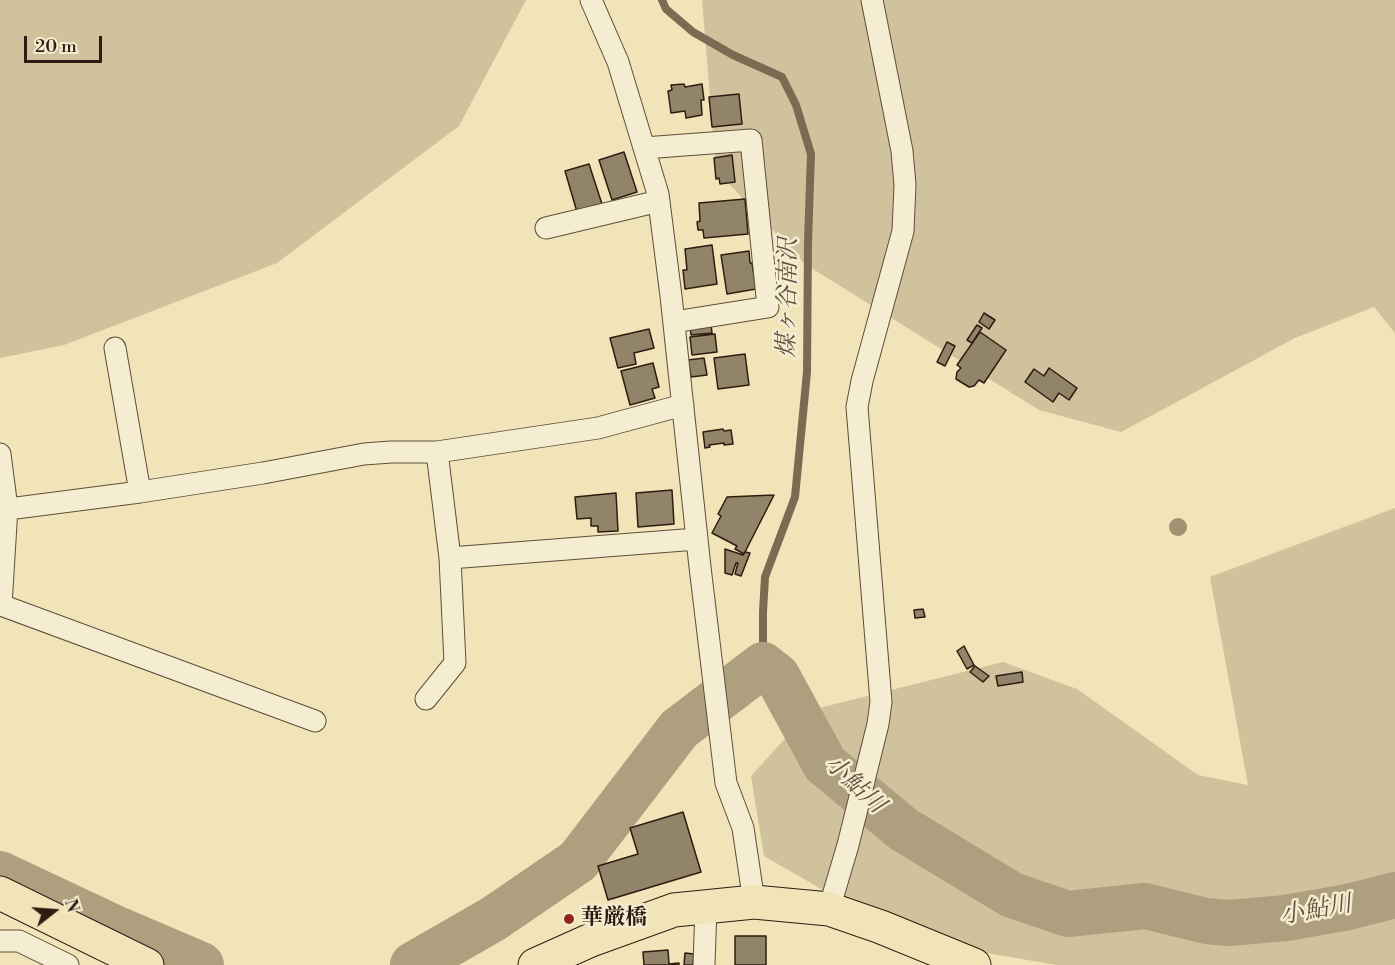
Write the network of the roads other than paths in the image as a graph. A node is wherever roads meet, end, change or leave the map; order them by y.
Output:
1 (591, 0) edge
2 (872, 0) edge
3 (644, 148) junction
4 (659, 201) junction
5 (546, 228) dead end
6 (674, 322) junction
7 (115, 348) dead end
8 (683, 405) junction
9 (437, 452) junction
10 (0, 454) edge
11 (140, 492) junction
12 (4, 509) edge
13 (697, 539) junction
14 (450, 558) junction
15 (0, 605) edge
16 (426, 699) dead end
17 (315, 721) dead end
18 (0, 892) edge
19 (754, 902) junction
20 (705, 907) junction
21 (829, 909) junction
22 (0, 941) edge
23 (68, 965) edge
24 (147, 965) edge
25 (535, 965) edge
26 (704, 965) edge
27 (974, 965) edge

1 - 3 street
2 - 21 street
3 - 4 street
3 - 6 street
4 - 5 street
4 - 6 street
6 - 8 street
7 - 11 street
8 - 9 street
8 - 13 street
9 - 11 street
9 - 14 street
10 - 12 street
11 - 12 street
12 - 15 street
13 - 14 street
13 - 19 street
14 - 16 street
15 - 17 street
18 - 24 main road
19 - 20 main road
19 - 21 main road
20 - 25 main road
20 - 26 street
21 - 27 main road
22 - 23 street

